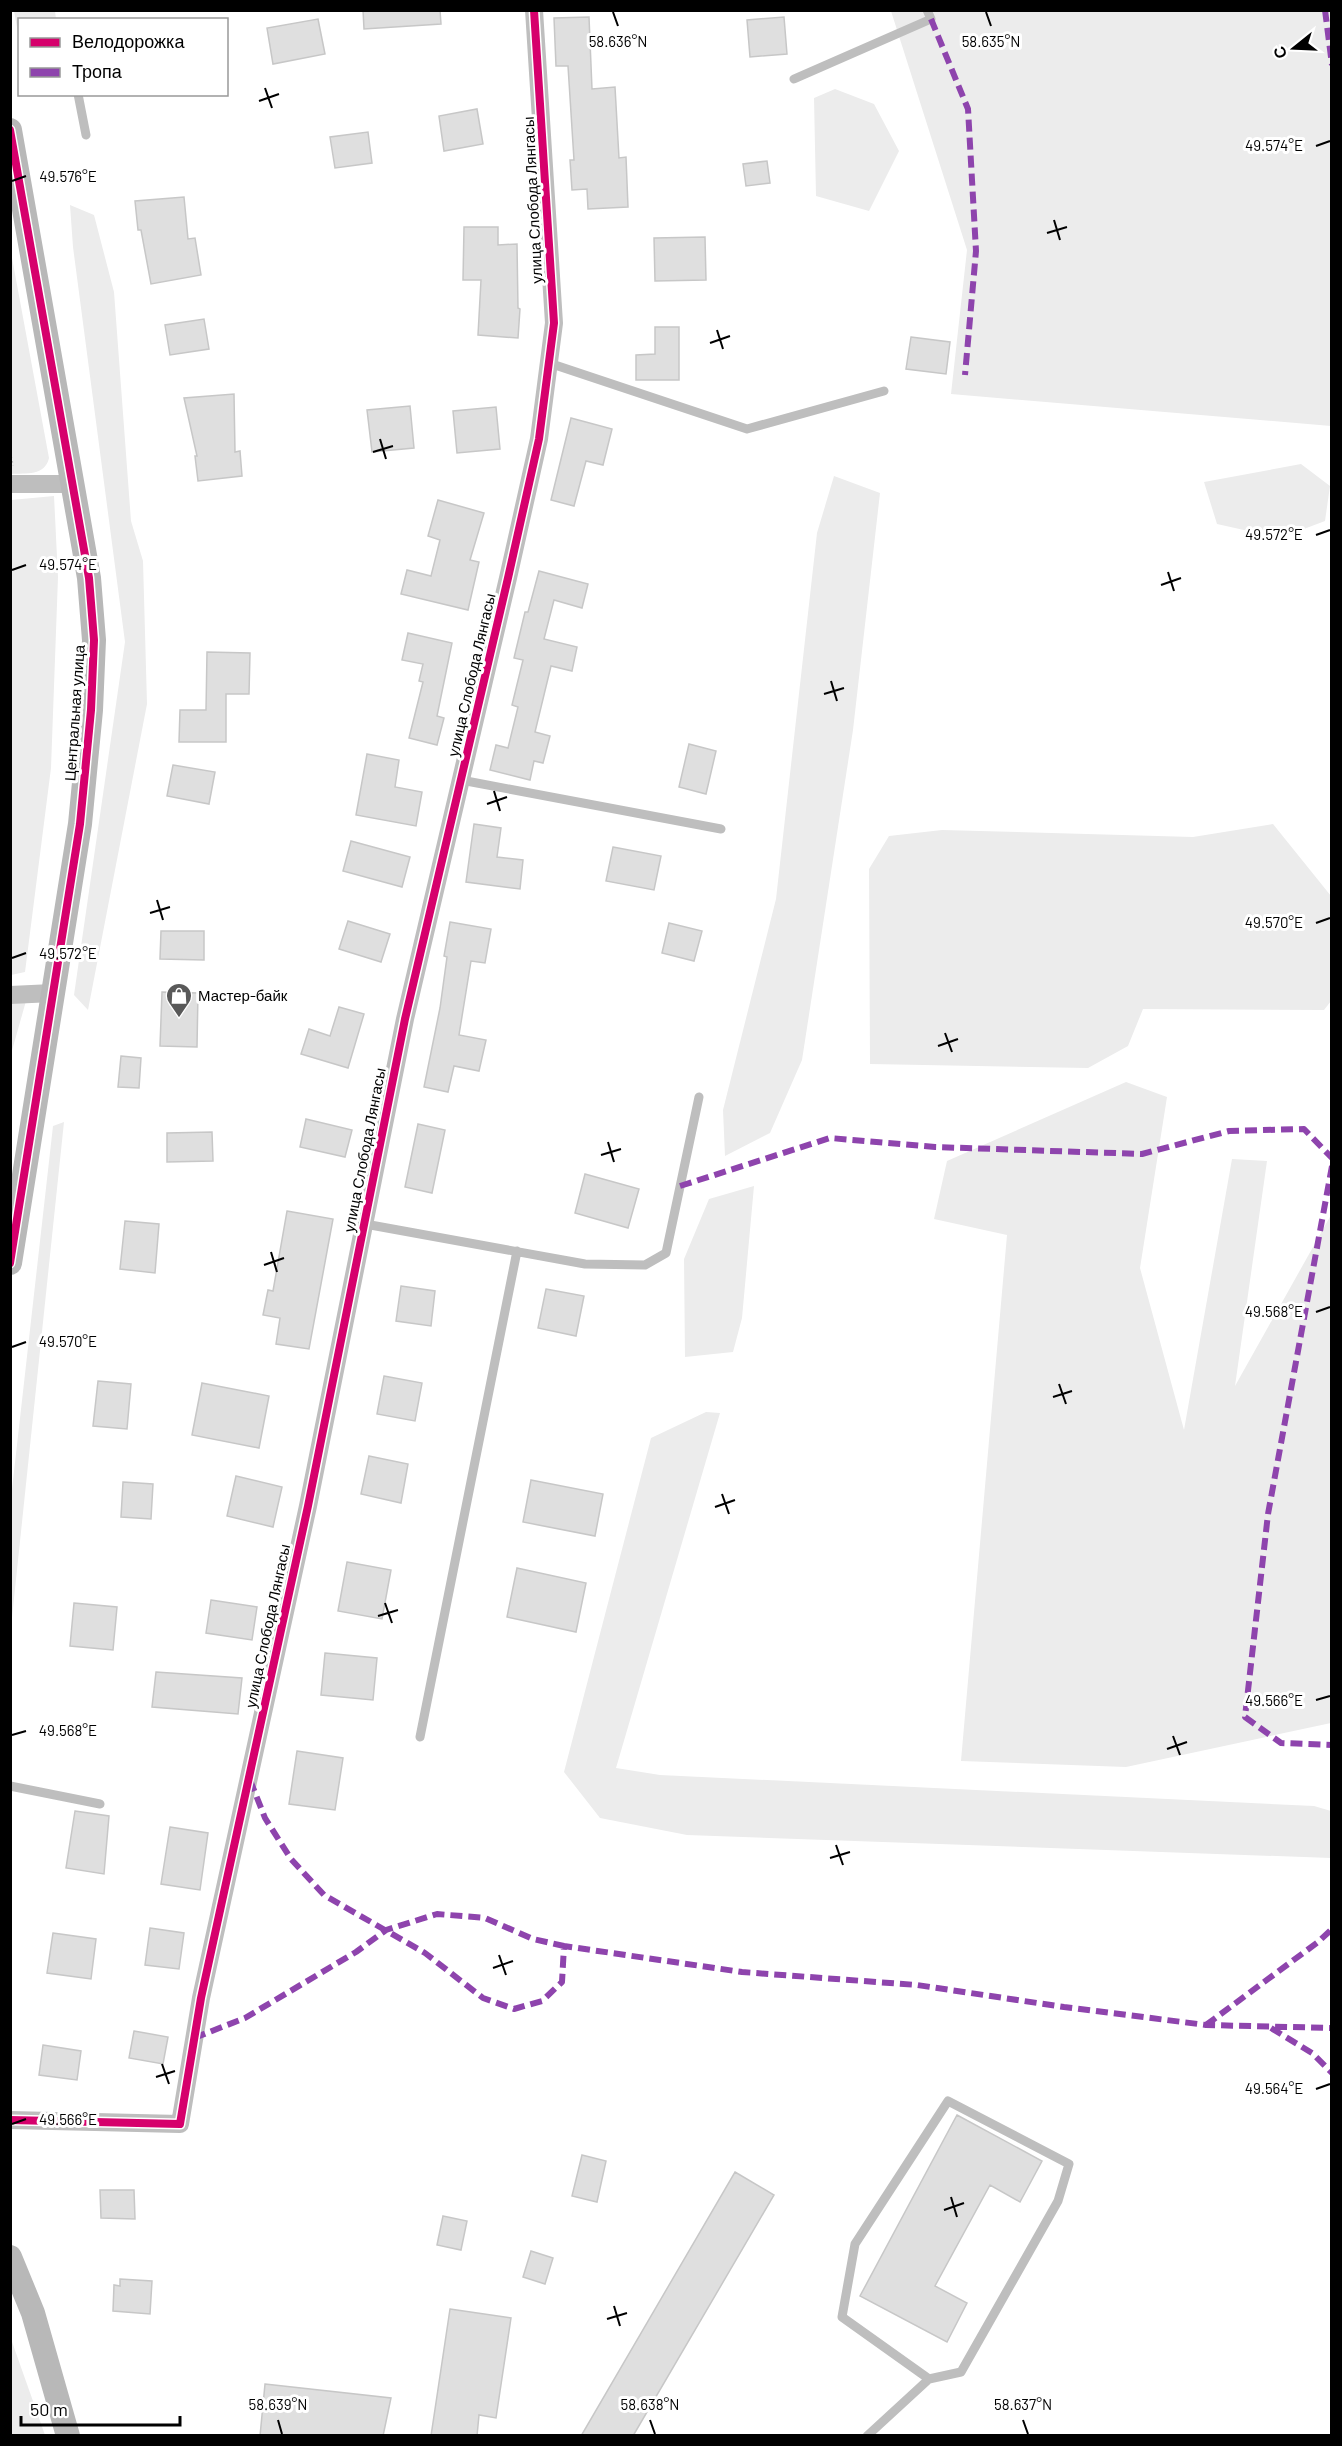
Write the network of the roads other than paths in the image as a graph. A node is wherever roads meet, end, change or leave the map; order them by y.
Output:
1 (534, 10) edge
2 (927, 10) edge
3 (794, 79) dead end
4 (78, 96) edge
5 (10, 130) edge
6 (86, 135) dead end
7 (549, 363) junction
8 (884, 391) dead end
9 (10, 484) edge
10 (73, 484) junction
11 (461, 780) junction
12 (721, 829) dead end
13 (53, 993) junction
14 (10, 995) edge
15 (699, 1097) dead end
16 (365, 1224) junction
17 (517, 1251) junction
18 (10, 1263) edge
19 (420, 1737) dead end
20 (10, 1786) edge
21 (100, 1804) dead end
22 (10, 2120) edge
23 (10, 2257) edge
24 (929, 2379) junction
25 (68, 2436) edge
26 (867, 2436) edge

1 - 7 street, улица Слобода Лянгасы
2 - 3 lane
4 - 6 lane
5 - 10 street, Центральная улица
7 - 8 lane
7 - 11 street, улица Слобода Лянгасы
9 - 10 street
10 - 13 street, Центральная улица
11 - 12 lane
11 - 16 street, улица Слобода Лянгасы
13 - 14 street
13 - 18 street, Центральная улица
15 - 17 lane
16 - 17 lane
16 - 22 street, улица Слобода Лянгасы
17 - 19 lane
20 - 21 lane
23 - 25 street
24 - 24 lane
24 - 26 lane

